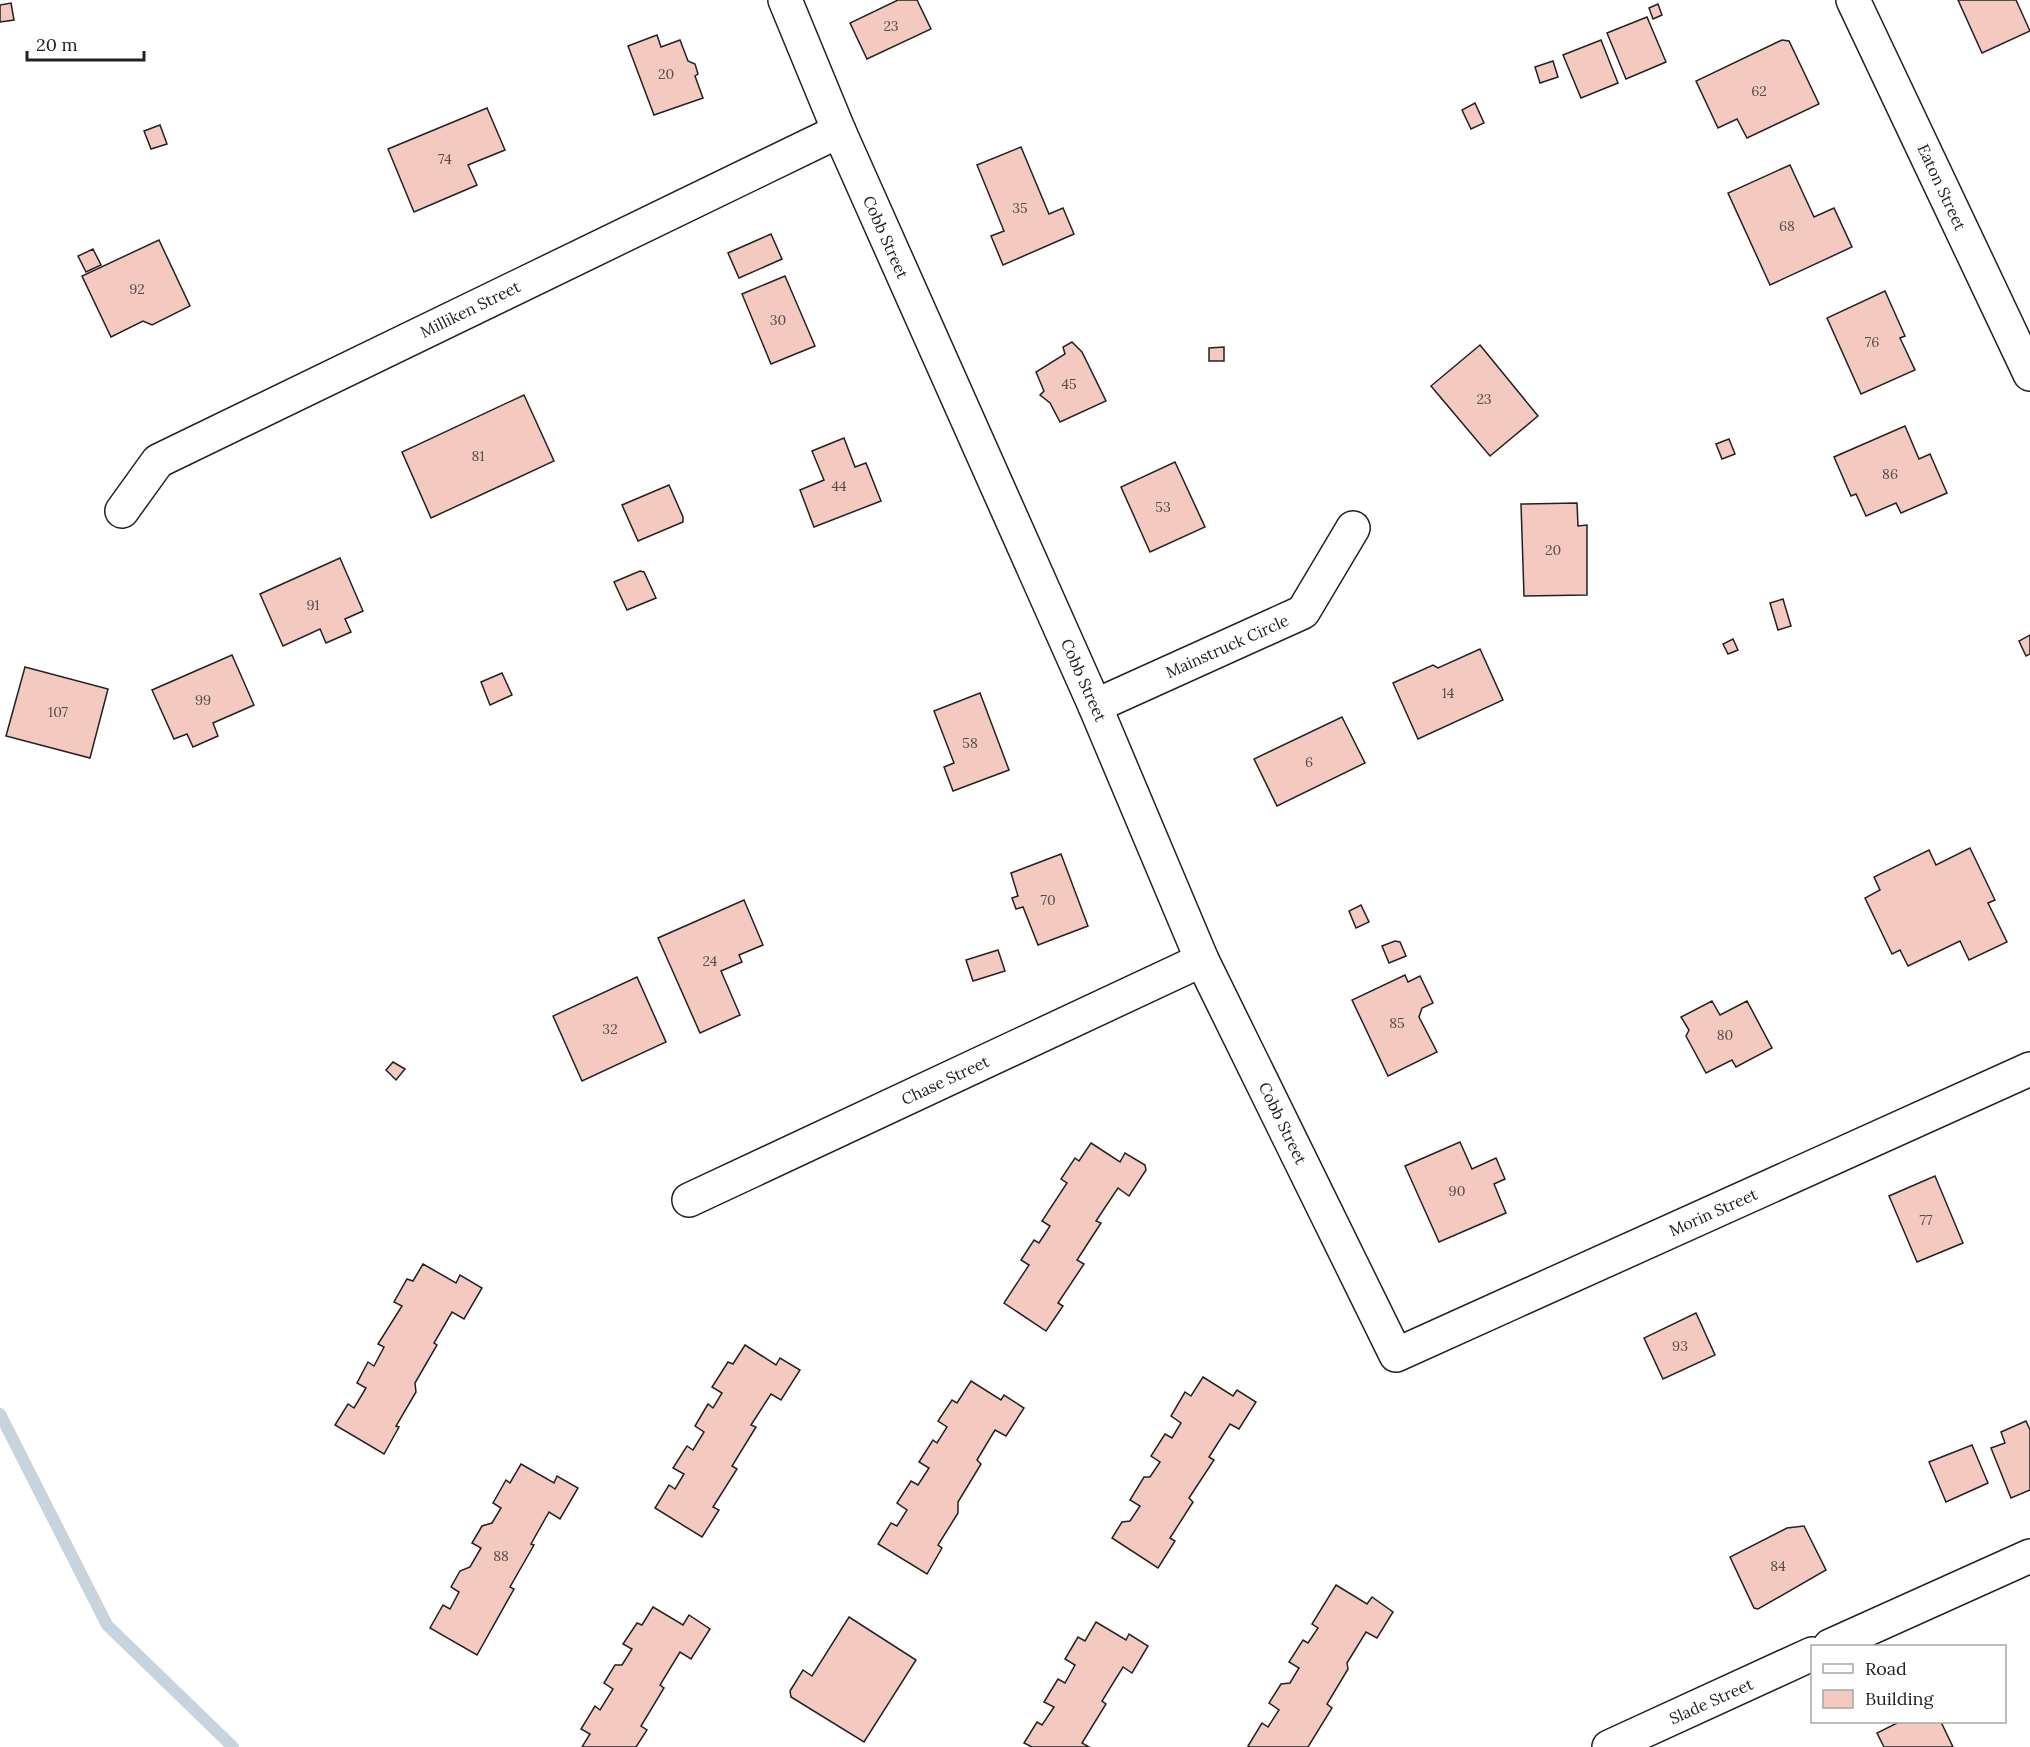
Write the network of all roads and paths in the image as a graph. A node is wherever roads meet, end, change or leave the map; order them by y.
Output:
1 (785, 0) edge
2 (1853, 0) edge
3 (839, 131) junction
4 (2030, 374) edge
5 (122, 511) dead end
6 (1353, 528) dead end
7 (1095, 706) junction
8 (1202, 960) junction
9 (2030, 1069) edge
10 (689, 1200) dead end
11 (1396, 1354) joint
12 (2030, 1556) edge
13 (1834, 1645) edge
14 (1811, 1654) edge
15 (1609, 1747) edge

1 - 3 street, Cobb Street
2 - 4 street, Eaton Street
3 - 5 street, Milliken Street
3 - 7 street, Cobb Street
6 - 7 street, Mainstruck Circle
7 - 8 street, Cobb Street
8 - 10 street, Chase Street
8 - 11 street, Cobb Street
9 - 11 street, Morin Street
12 - 13 street
14 - 15 street, Slade Street

